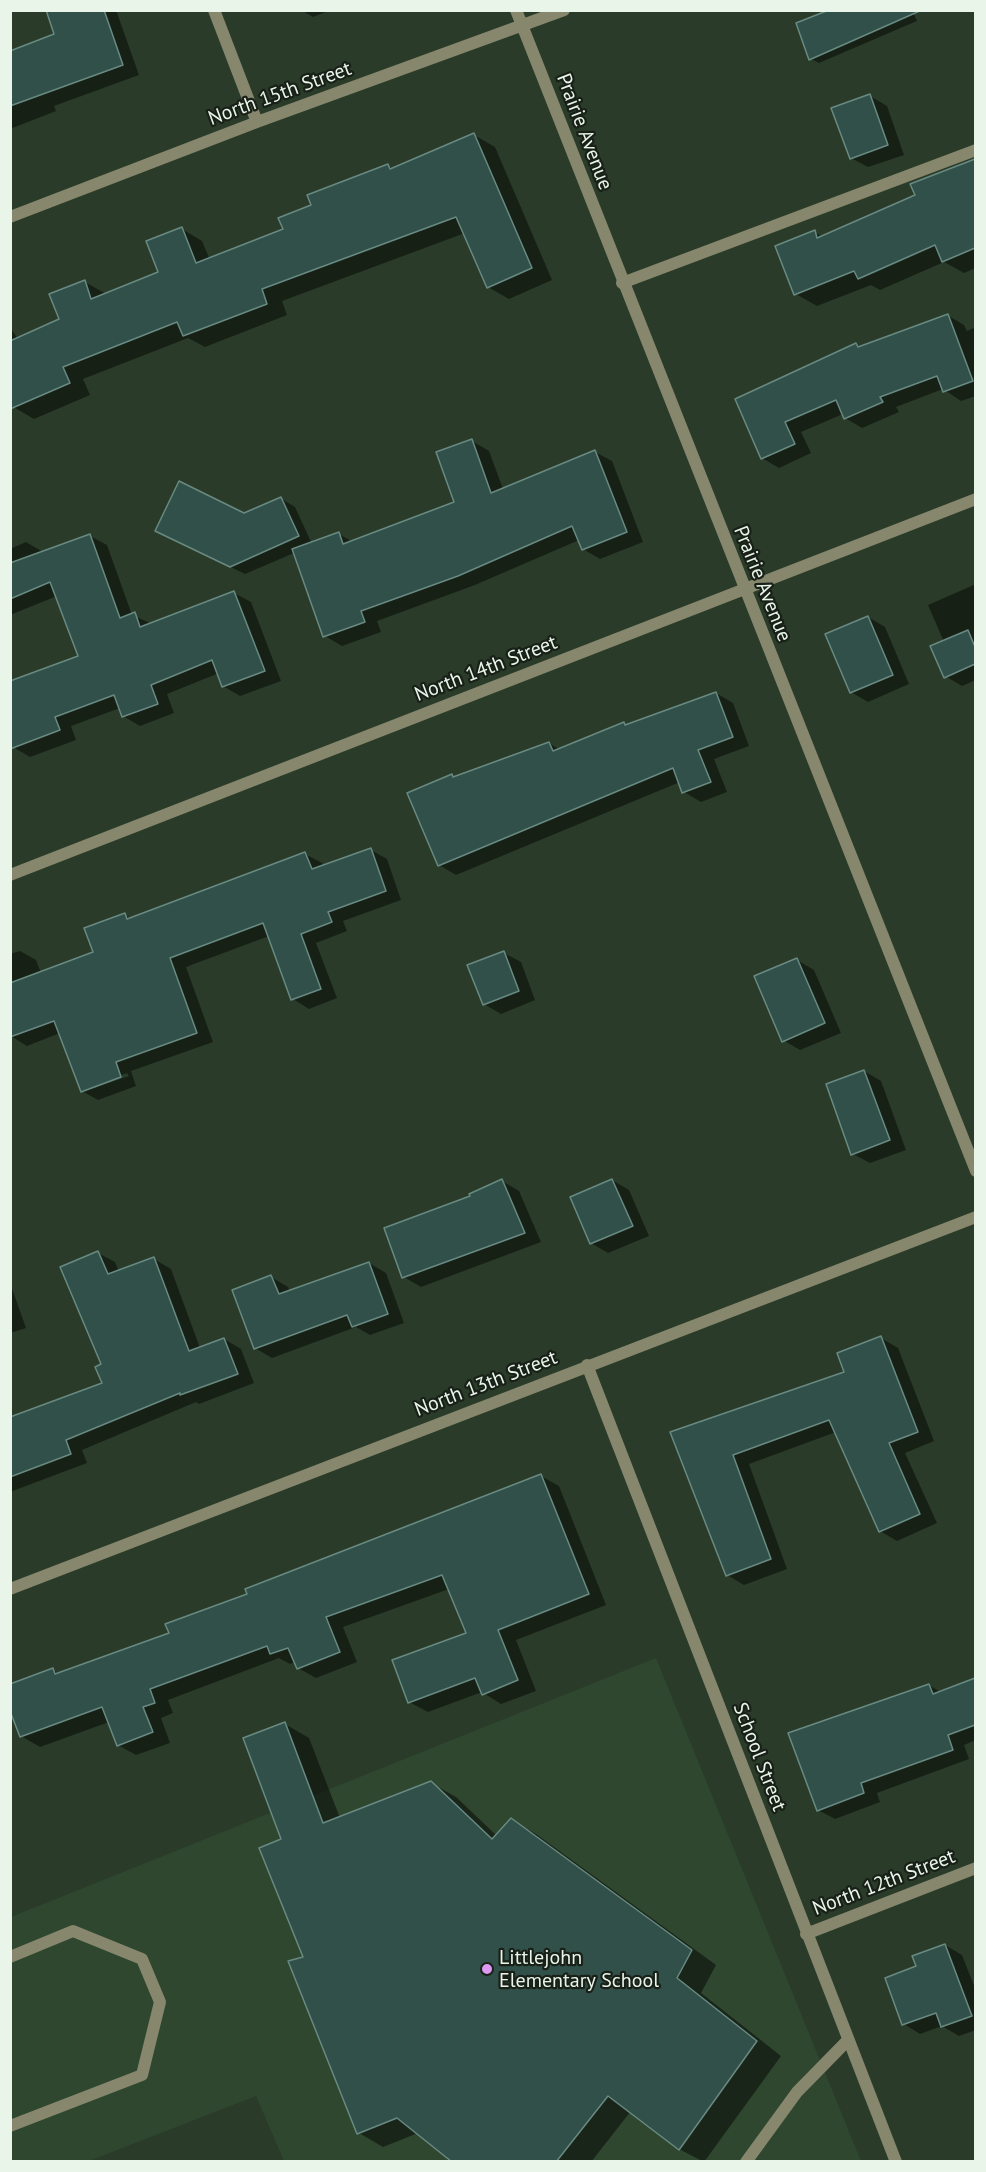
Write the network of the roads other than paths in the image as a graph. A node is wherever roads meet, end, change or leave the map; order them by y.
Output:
1 (214, 10) edge
2 (516, 10) edge
3 (564, 10) edge
4 (521, 27) junction
5 (257, 122) junction
6 (975, 150) edge
7 (10, 218) edge
8 (622, 283) junction
9 (975, 499) edge
10 (743, 590) junction
11 (10, 875) edge
12 (975, 1171) edge
13 (975, 1216) edge
14 (587, 1365) junction
15 (10, 1589) edge
16 (975, 1868) edge
17 (806, 1934) junction
18 (10, 1957) edge
19 (848, 2040) junction
20 (10, 2126) edge
21 (746, 2162) edge
22 (896, 2162) edge

1 - 5 street
2 - 4 street, Prairie Avenue
3 - 4 street, North 15th Street
4 - 5 street, North 15th Street
4 - 8 street, Prairie Avenue
5 - 7 street, North 15th Street
6 - 8 street
8 - 10 street, Prairie Avenue
9 - 10 street, North 14th Street
10 - 11 street, North 14th Street
10 - 12 street, Prairie Avenue
13 - 14 street, North 13th Street
14 - 15 street, North 13th Street
14 - 17 street, School Street
16 - 17 street, North 12th Street
17 - 19 street, School Street
18 - 20 street
19 - 21 street
19 - 22 street, School Street

